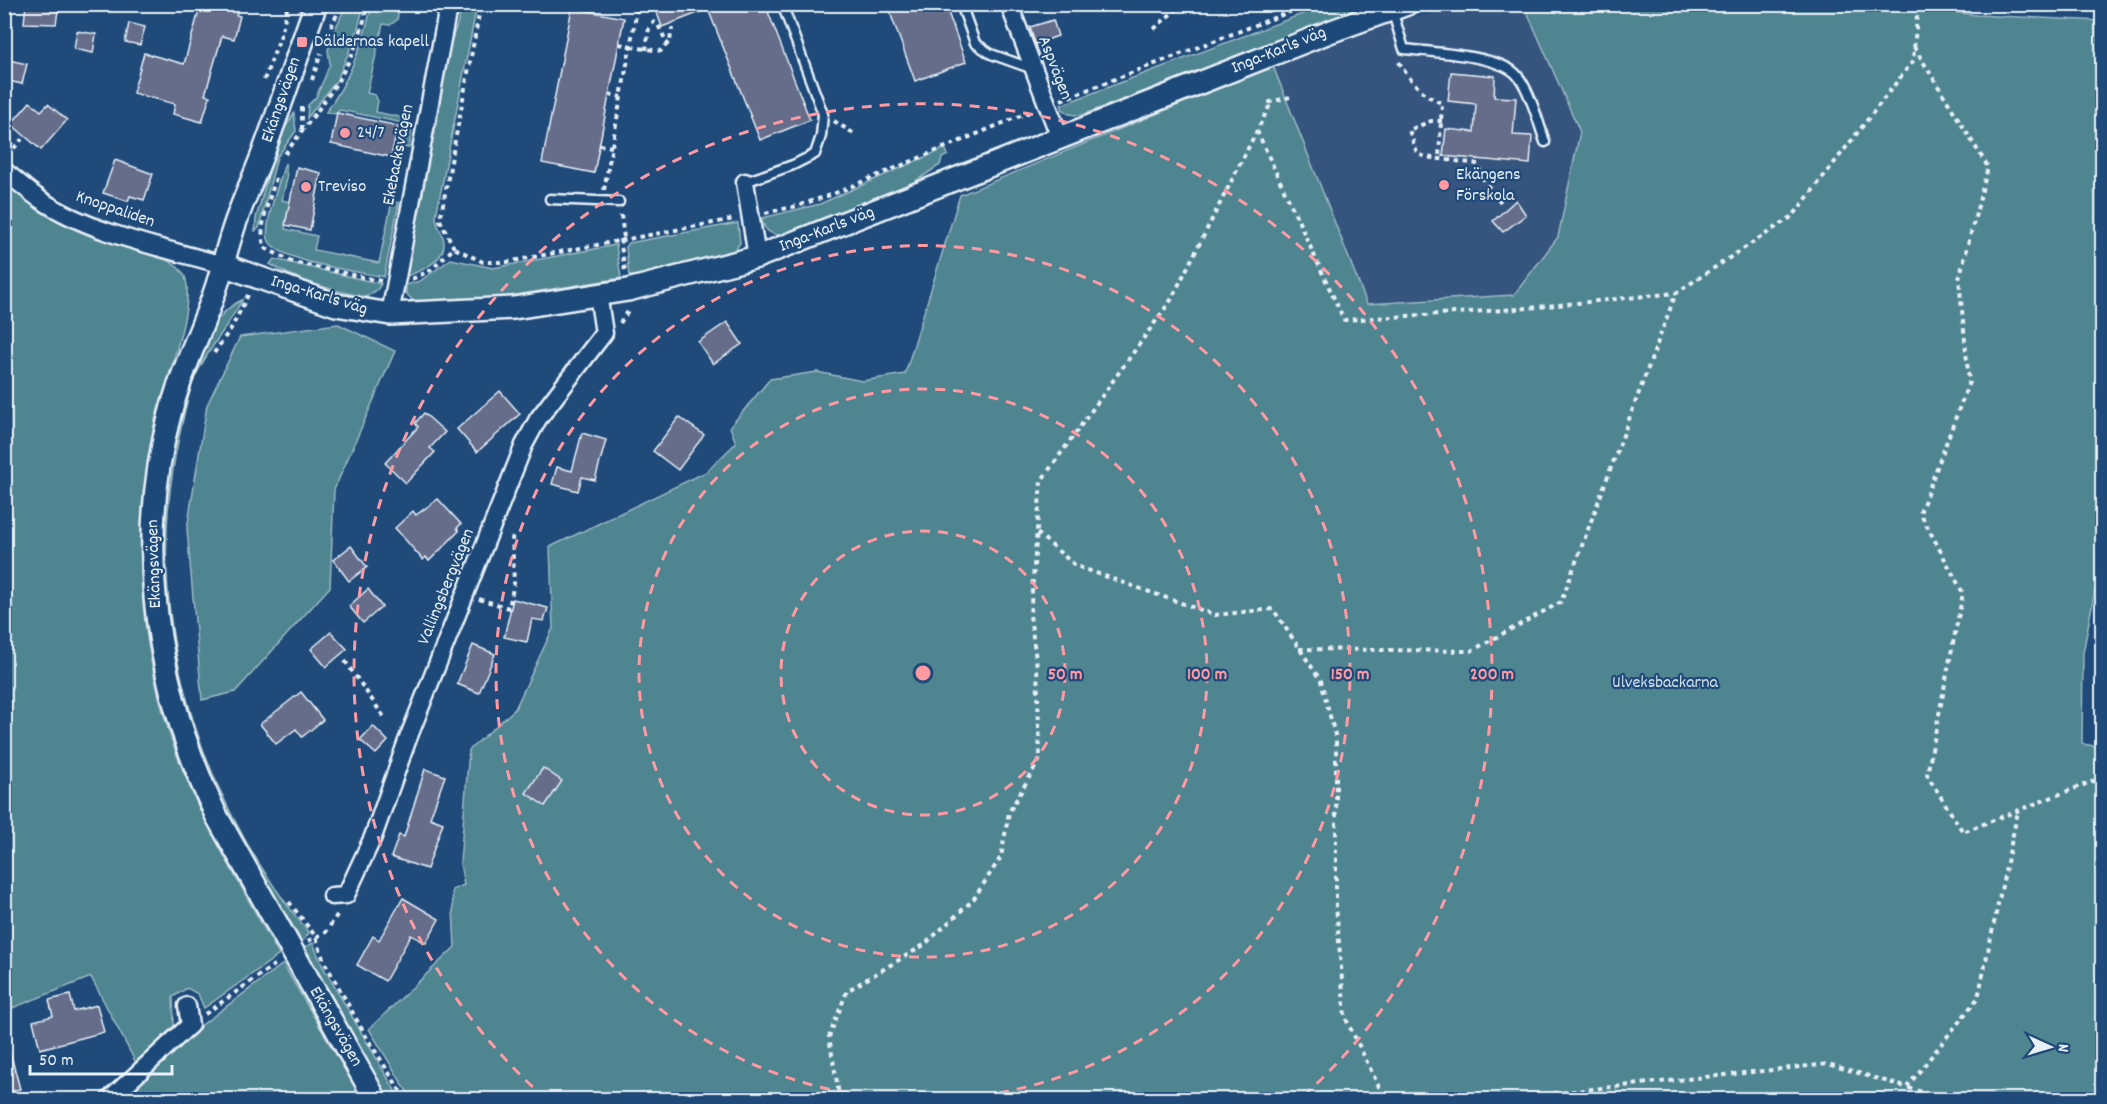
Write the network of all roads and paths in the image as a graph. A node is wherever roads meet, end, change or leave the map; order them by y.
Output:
1 (288, 4) edge
2 (316, 4) edge
3 (342, 4) edge
4 (368, 4) edge
5 (453, 4) edge
6 (481, 4) edge
7 (638, 4) edge
8 (782, 4) edge
9 (961, 4) edge
10 (1182, 4) edge
11 (1918, 4) edge
12 (2029, 4) edge
13 (1399, 7) edge
14 (2103, 10) edge
15 (1012, 12) dead end
16 (672, 28) dead end
17 (1154, 29) dead end
18 (328, 32) dead end
19 (324, 44) dead end
20 (619, 44) dead end
21 (668, 45) junction
22 (631, 46) junction
23 (1914, 47) junction
24 (1404, 49) junction
25 (646, 50) junction
26 (1396, 56) joint
27 (1033, 69) junction
28 (264, 80) dead end
29 (311, 83) dead end
30 (609, 94) dead end
31 (621, 96) junction
32 (1290, 97) dead end
33 (4, 100) edge
34 (304, 101) dead end
35 (11, 106) dead end
36 (823, 114) junction
37 (1442, 121) junction
38 (302, 130) junction
39 (1257, 131) junction
40 (856, 135) dead end
41 (1060, 138) junction
42 (22, 139) dead end
43 (1545, 142) dead end
44 (599, 145) dead end
45 (612, 147) junction
46 (1439, 157) junction
47 (283, 158) dead end
48 (6, 163) edge
49 (279, 169) dead end
50 (745, 182) joint
51 (550, 199) dead end
52 (602, 200) junction
53 (619, 202) joint
54 (1503, 204) dead end
55 (454, 248) dead end
56 (757, 257) junction
57 (261, 258) dead end
58 (223, 265) junction
59 (626, 279) dead end
60 (1676, 293) junction
61 (598, 294) junction
62 (247, 300) dead end
63 (390, 314) junction
64 (213, 354) dead end
65 (1037, 532) junction
66 (512, 534) dead end
67 (464, 595) junction
68 (1299, 649) junction
69 (345, 662) dead end
70 (384, 717) dead end
71 (2096, 780) dead end
72 (2018, 810) junction
73 (339, 896) joint
74 (286, 897) dead end
75 (316, 937) junction
76 (304, 945) dead end
77 (281, 960) dead end
78 (187, 1006) dead end
79 (190, 1025) junction
80 (1906, 1087) junction
81 (1931, 1094) junction
82 (109, 1100) edge
83 (376, 1100) edge
84 (406, 1100) edge
85 (840, 1100) edge
86 (1391, 1100) edge
87 (1518, 1100) edge
88 (1929, 1100) edge
89 (1949, 1100) edge

1 - 28 path
2 - 58 street, Ekängsvägen
3 - 18 path
4 - 38 path
5 - 63 street, Ekebacksvägen
6 - 55 path
7 - 22 path
8 - 36 lane
9 - 27 lane
10 - 17 path
11 - 23 path
12 - 14 path
13 - 24 lane
13 - 41 street, Inga-Karls väg
15 - 27 street, Aspvägen
16 - 21 path
19 - 29 path
20 - 22 path
21 - 25 path
21 - 25 path
22 - 25 path
22 - 31 path
23 - 60 path
23 - 72 path
24 - 26 lane
24 - 43 lane
26 - 37 path
27 - 41 street, Aspvägen
30 - 31 path
31 - 45 path
32 - 39 path
33 - 35 path
34 - 38 path
36 - 40 path
36 - 50 lane
37 - 46 path
37 - 46 path
38 - 47 path
39 - 60 path
39 - 65 path
41 - 56 street, Inga-Karls väg
42 - 48 path
44 - 45 path
45 - 52 path
46 - 54 path
48 - 58 street, Knoppaliden
49 - 57 path
50 - 56 street
51 - 52 lane
52 - 53 lane
53 - 59 path
56 - 61 street, Inga-Karls väg
58 - 63 street, Inga-Karls väg
58 - 83 street, Ekängsvägen
60 - 68 path
61 - 63 street, Inga-Karls väg
61 - 67 street, Vallingsbergvägen
62 - 64 path
65 - 68 path
65 - 85 path
66 - 67 path
67 - 73 street, Vallingsbergvägen
68 - 86 path
69 - 70 path
71 - 72 path
72 - 80 path
73 - 75 path
74 - 75 path
75 - 76 path
75 - 84 path
77 - 79 path
78 - 79 street
79 - 82 street
80 - 81 path
80 - 87 path
81 - 88 path
81 - 89 path

